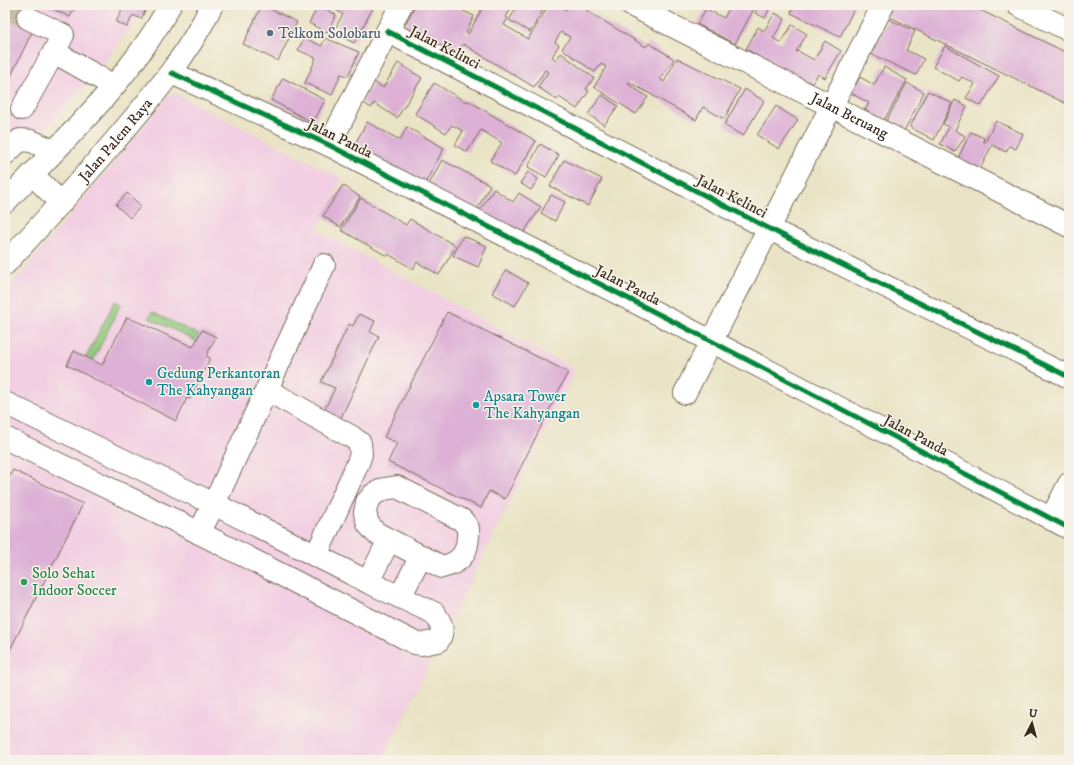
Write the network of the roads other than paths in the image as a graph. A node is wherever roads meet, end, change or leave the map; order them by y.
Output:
1 (170, 5) edge
2 (212, 5) edge
3 (400, 5) edge
4 (631, 5) edge
5 (883, 5) edge
6 (1018, 5) edge
7 (28, 18) tunnel mouth
8 (1069, 30) edge
9 (387, 31) junction
10 (54, 52) junction
11 (172, 73) junction
12 (114, 86) junction
13 (832, 105) junction
14 (22, 109) dead end
15 (328, 145) junction
16 (54, 151) junction
17 (5, 154) edge
18 (32, 174) junction
19 (5, 202) edge
20 (61, 203) junction
21 (1069, 226) edge
22 (768, 228) junction
23 (5, 264) edge
24 (324, 265) dead end
25 (711, 341) junction
26 (1069, 377) edge
27 (267, 390) junction
28 (685, 393) dead end
29 (5, 403) edge
30 (5, 438) edge
31 (1069, 484) edge
32 (214, 504) junction
33 (1060, 524) edge
34 (199, 533) junction
35 (389, 540) junction
36 (316, 556) junction
37 (421, 556) junction
38 (368, 582) junction
39 (400, 597) junction

1 - 12 street
2 - 11 street, Jalan Palem Raya
3 - 9 street
4 - 13 street, Jalan Beruang
5 - 13 street
6 - 8 street
7 - 10 street
9 - 15 street
9 - 22 street, Jalan Kelinci
10 - 12 street
10 - 14 street
11 - 15 street, Jalan Panda
11 - 20 street, Jalan Palem Raya
12 - 16 street
13 - 21 street, Jalan Beruang
13 - 22 street
15 - 25 street, Jalan Panda
16 - 17 street
16 - 18 street
18 - 19 street
18 - 20 street
20 - 23 street, Jalan Palem Raya
22 - 25 street
22 - 26 street, Jalan Kelinci
24 - 27 street
25 - 28 street
25 - 33 street, Jalan Panda
27 - 32 street
27 - 36 street
29 - 32 street
30 - 34 street
31 - 33 street
32 - 34 street
32 - 36 street
34 - 39 street
35 - 37 street
35 - 37 street
35 - 38 street
36 - 38 street
37 - 39 street
38 - 39 street

